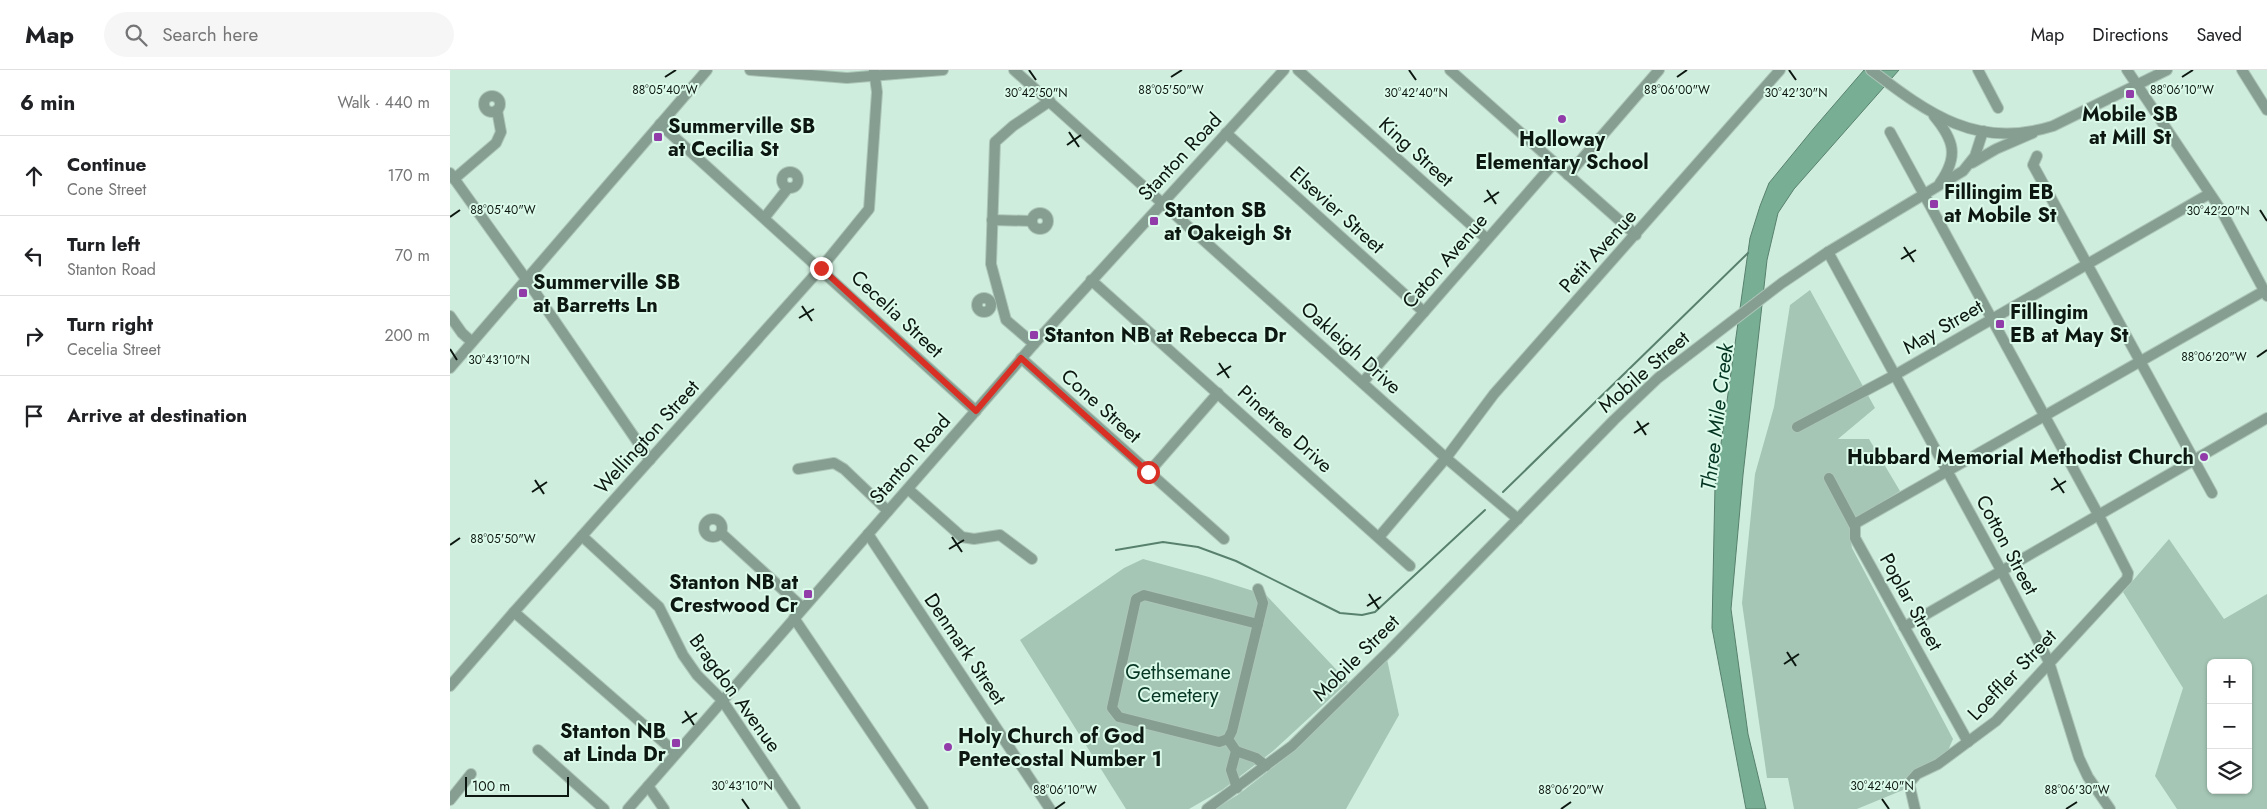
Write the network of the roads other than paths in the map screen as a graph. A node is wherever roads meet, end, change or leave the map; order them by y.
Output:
1 (707, 70) edge
2 (750, 70) edge
3 (943, 70) edge
4 (1014, 70) edge
5 (1284, 70) edge
6 (1298, 70) edge
7 (1450, 70) edge
8 (1659, 70) edge
9 (1780, 70) edge
10 (1871, 70) edge
11 (1978, 70) edge
12 (2127, 70) edge
13 (2167, 70) edge
14 (2242, 70) edge
15 (874, 73) edge
16 (2137, 85) junction
17 (1050, 101) junction
18 (1998, 108) dead end
19 (497, 110) dead end
20 (2267, 110) edge
21 (1932, 114) junction
22 (660, 124) junction
23 (1983, 131) junction
24 (2039, 131) junction
25 (1890, 132) dead end
26 (1226, 133) junction
27 (2037, 156) dead end
28 (1554, 163) junction
29 (1969, 165) junction
30 (1568, 175) junction
31 (452, 176) edge
32 (1938, 186) junction
33 (788, 188) dead end
34 (1923, 194) junction
35 (2209, 194) junction
36 (1162, 202) junction
37 (765, 218) junction
38 (992, 220) junction
39 (1032, 221) dead end
40 (1636, 235) junction
41 (1488, 239) junction
42 (1828, 252) junction
43 (2087, 264) junction
44 (821, 268) junction
45 (526, 279) junction
46 (1091, 280) junction
47 (2265, 294) edge
48 (990, 308) dead end
49 (1424, 312) junction
50 (450, 316) edge
51 (1992, 319) junction
52 (1006, 320) junction
53 (472, 342) junction
54 (1034, 344) junction
55 (1021, 358) junction
56 (2140, 361) junction
57 (450, 368) edge
58 (1895, 375) junction
59 (1363, 382) junction
60 (1218, 393) junction
61 (976, 411) junction
62 (2044, 415) junction
63 (2267, 418) edge
64 (1797, 427) dead end
65 (1446, 458) junction
66 (650, 460) junction
67 (2194, 460) junction
68 (798, 469) dead end
69 (1947, 470) junction
70 (1148, 472) junction
71 (1829, 478) dead end
72 (908, 489) junction
73 (2212, 493) dead end
74 (888, 511) junction
75 (2098, 514) junction
76 (1518, 519) junction
77 (1855, 527) junction
78 (721, 533) dead end
79 (868, 534) junction
80 (582, 536) junction
81 (1379, 537) junction
82 (1224, 539) dead end
83 (1032, 559) dead end
84 (1410, 566) dead end
85 (2001, 570) junction
86 (1258, 589) dead end
87 (803, 608) junction
88 (514, 612) junction
89 (794, 618) junction
90 (1258, 624) junction
91 (1904, 627) junction
92 (2049, 662) junction
93 (454, 674) edge
94 (450, 686) edge
95 (722, 700) junction
96 (1228, 739) junction
97 (1968, 742) junction
98 (538, 750) dead end
99 (1236, 751) junction
100 (676, 753) junction
101 (1266, 766) junction
102 (471, 774) dead end
103 (648, 786) junction
104 (1237, 788) junction
105 (450, 800) edge
106 (604, 809) edge
107 (628, 809) edge
108 (664, 809) edge
109 (795, 809) edge
110 (923, 809) edge
111 (1050, 809) edge
112 (1207, 809) edge
113 (1915, 809) edge
114 (2110, 809) edge

1 - 22 street
2 - 15 street
3 - 15 street
4 - 17 street, Oakleigh Drive
5 - 26 street, Stanton Road
6 - 41 street, King Street
7 - 28 street
8 - 30 street
9 - 40 street, Petit Avenue
10 - 21 street
11 - 18 street
12 - 16 street
13 - 16 street
14 - 20 street
15 - 44 street, Wellington Street
16 - 24 street
16 - 35 street
17 - 36 street, Oakleigh Drive
17 - 38 street
19 - 31 street
21 - 23 street
21 - 32 street
22 - 37 street, Cecelia Street
22 - 45 street
23 - 24 street
23 - 29 street
24 - 29 street, Mobile Street
25 - 34 street
26 - 36 street, Stanton Road
26 - 49 street, Elsevier Street
27 - 43 street
28 - 30 street
28 - 41 street, Caton Avenue
29 - 32 street, Mobile Street
30 - 40 street
31 - 45 street
32 - 34 street, Mobile Street
33 - 37 street
34 - 42 street, Mobile Street
34 - 51 street
35 - 43 street, May Street
35 - 47 street
36 - 46 street, Stanton Road
36 - 59 street, Oakleigh Drive
37 - 44 street, Cecelia Street
38 - 39 street
38 - 52 street
40 - 65 street, Petit Avenue
41 - 49 street, Caton Avenue
42 - 58 street, Cotton Street
42 - 76 street, Mobile Street
43 - 51 street, May Street
43 - 56 street
44 - 61 street, Cecelia Street
44 - 66 street, Wellington Street
45 - 53 street
45 - 66 street
46 - 54 street, Stanton Road
46 - 60 street, Pinetree Drive
47 - 56 street
48 - 52 street
49 - 59 street, Caton Avenue
50 - 53 street
51 - 58 street, May Street
51 - 62 street
52 - 54 street
53 - 57 street
54 - 55 street, Stanton Road
55 - 61 street, Stanton Road
55 - 70 street, Cone Street
56 - 62 street
56 - 67 street
58 - 64 street, May Street
58 - 69 street, Cotton Street
59 - 65 street, Oakleigh Drive
60 - 70 street
60 - 81 street, Pinetree Drive
61 - 72 street, Stanton Road
62 - 69 street
62 - 75 street
63 - 67 street
65 - 76 street, Oakleigh Drive
65 - 81 street, Petit Avenue
66 - 80 street, Wellington Street
67 - 73 street
67 - 75 street
68 - 74 street
69 - 77 street
69 - 85 street, Cotton Street
70 - 82 street, Cone Street
71 - 77 street, Poplar Street
72 - 74 street, Stanton Road
72 - 83 street
74 - 79 street, Stanton Road
75 - 85 street
75 - 92 street, Loeffler Street
76 - 101 street, Mobile Street
77 - 91 street, Poplar Street
78 - 87 street
79 - 87 street, Stanton Road
79 - 111 street, Denmark Street
80 - 88 street, Wellington Street
80 - 95 street, Bragdon Avenue
81 - 84 street, Pinetree Drive
85 - 91 street
85 - 92 street, Cotton Street
86 - 90 street
87 - 89 street, Stanton Road
88 - 93 street, Wellington Street
88 - 100 street
89 - 95 street, Stanton Road
89 - 110 street
90 - 96 street
90 - 96 street
91 - 97 street, Poplar Street
92 - 97 street, Loeffler Street
92 - 114 street, Cotton Street
93 - 94 street, Wellington Street
95 - 100 street, Stanton Road
95 - 109 street, Bragdon Avenue
96 - 99 street
97 - 113 street, Loeffler Street
98 - 106 street
99 - 101 street
99 - 104 street
100 - 103 street, Stanton Road
101 - 104 street, Mobile Street
102 - 105 street
103 - 107 street, Stanton Road
103 - 108 street
104 - 112 street, Mobile Street

